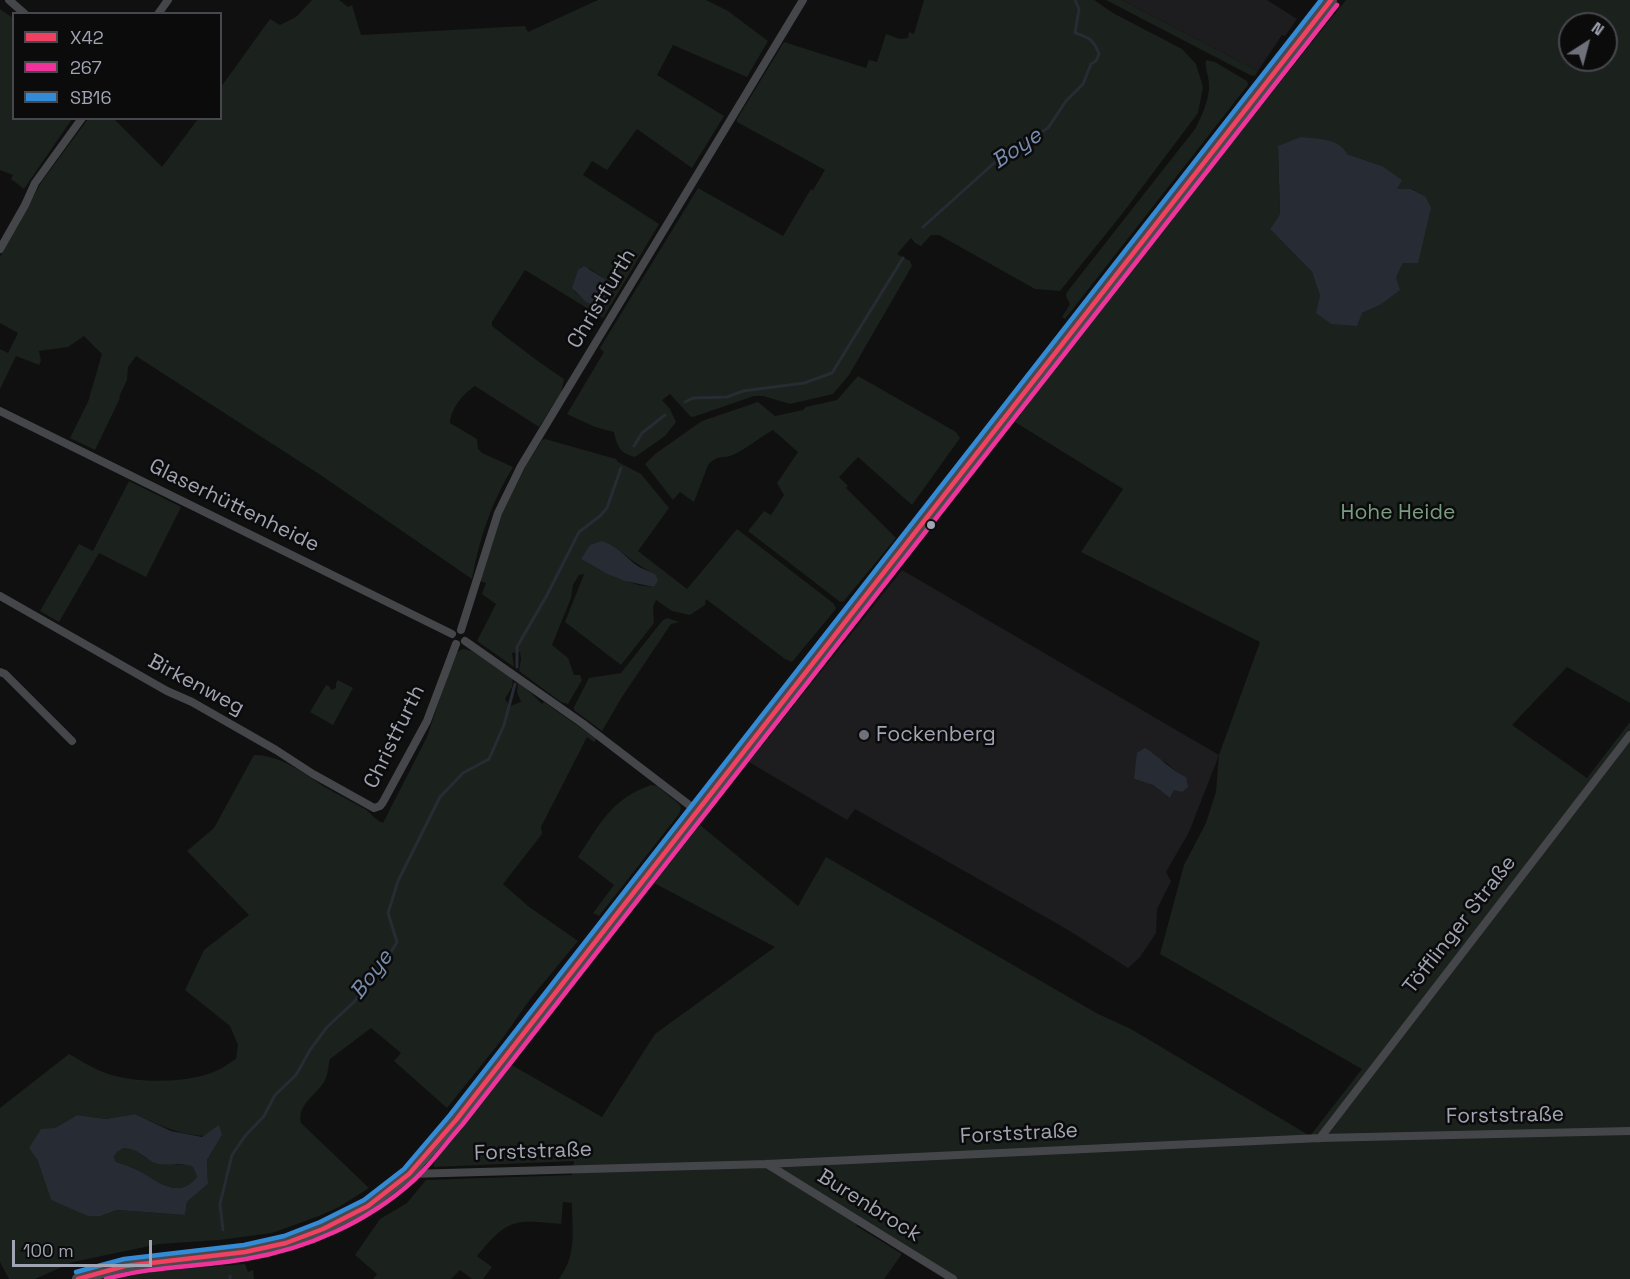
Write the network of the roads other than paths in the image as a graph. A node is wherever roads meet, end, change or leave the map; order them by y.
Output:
1 (9, 0) edge
2 (803, 0) edge
3 (1331, 0) edge
4 (23, 12) edge
5 (81, 120) edge
6 (0, 249) edge
7 (0, 411) edge
8 (0, 596) edge
9 (461, 630) junction
10 (452, 634) junction
11 (461, 643) junction
12 (0, 672) edge
13 (1630, 735) edge
14 (72, 741) dead end
15 (374, 808) joint
16 (697, 811) junction
17 (1630, 1131) edge
18 (1320, 1138) junction
19 (766, 1164) junction
20 (409, 1174) junction
21 (78, 1279) edge
22 (952, 1279) edge

1 - 4 street
2 - 9 street, Christfurth
3 - 16 main road
5 - 6 street
7 - 10 street, Glaserhüttenheide
8 - 15 street, Birkenweg
9 - 10 street
9 - 11 street
10 - 11 street
11 - 15 street, Christfurth
11 - 16 street
12 - 14 street
13 - 18 street, Töfflinger Straße
16 - 20 main road
17 - 18 street, Forststraße
18 - 19 street, Forststraße
19 - 20 street, Forststraße
19 - 22 street, Burenbrock
20 - 21 main road

